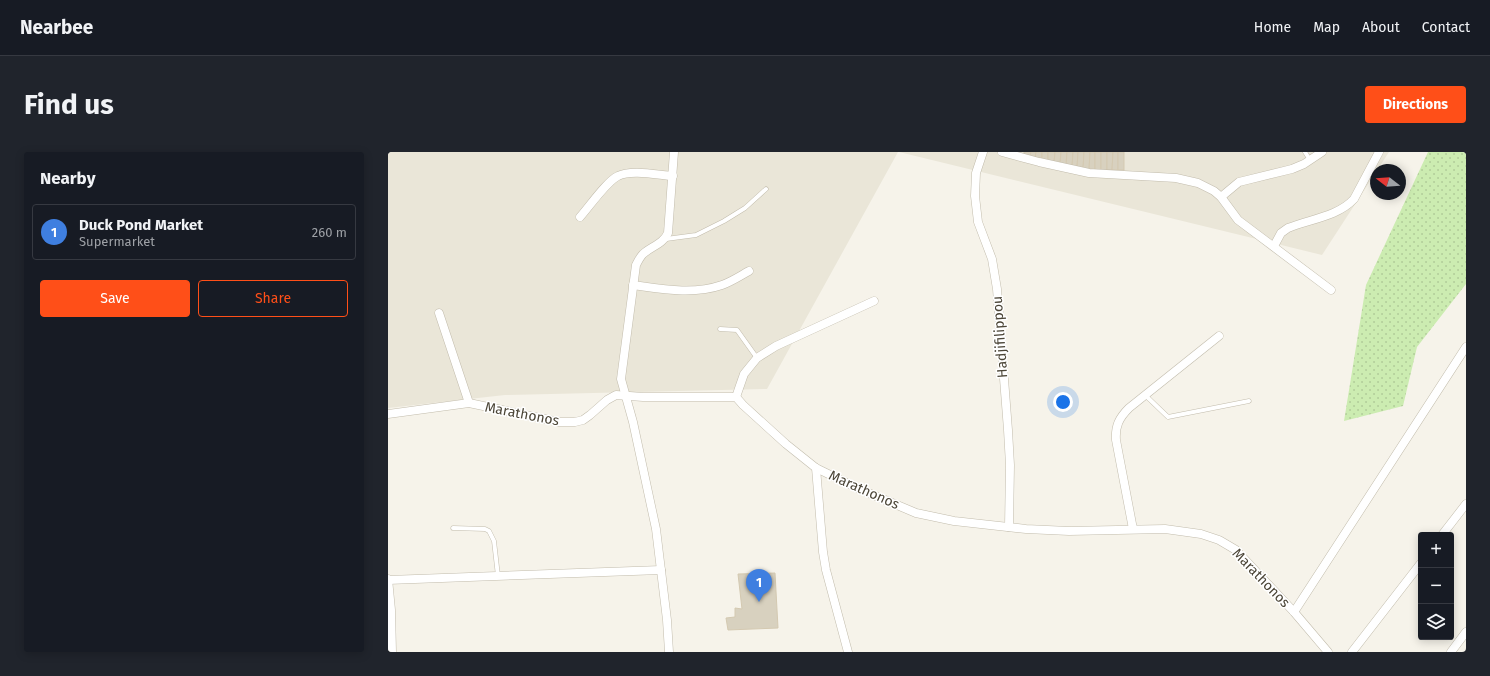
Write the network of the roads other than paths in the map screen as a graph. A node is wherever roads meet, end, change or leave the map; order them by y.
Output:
1 (674, 152) edge
2 (982, 152) edge
3 (1002, 152) edge
4 (1305, 152) edge
5 (1322, 152) edge
6 (1379, 152) edge
7 (1310, 160) junction
8 (673, 176) junction
9 (766, 189) dead end
10 (1221, 197) junction
11 (580, 217) dead end
12 (666, 238) junction
13 (1274, 246) junction
14 (749, 271) dead end
15 (633, 285) junction
16 (1331, 290) dead end
17 (874, 301) dead end
18 (439, 313) dead end
19 (720, 329) dead end
20 (1219, 336) dead end
21 (1466, 347) edge
22 (757, 358) junction
23 (1145, 395) junction
24 (626, 396) junction
25 (736, 397) junction
26 (1249, 401) dead end
27 (469, 403) junction
28 (388, 414) edge
29 (816, 468) junction
30 (1466, 504) edge
31 (1009, 527) junction
32 (453, 528) dead end
33 (1133, 529) junction
34 (1444, 532) edge
35 (1418, 567) edge
36 (661, 570) junction
37 (498, 576) junction
38 (388, 580) edge
39 (390, 610) edge
40 (1294, 612) junction
41 (1466, 632) edge
42 (392, 652) edge
43 (669, 652) edge
44 (848, 652) edge
45 (1328, 652) edge
46 (1352, 652) edge
47 (1451, 652) edge

1 - 8 street
2 - 31 street, Hadjifilippou
3 - 10 street
4 - 7 lane
5 - 7 street
6 - 13 street
7 - 10 street
8 - 11 street
8 - 12 street
9 - 12 lane
10 - 13 street
12 - 15 street
13 - 16 street
14 - 15 street
15 - 24 street
17 - 22 street
18 - 27 street
19 - 22 lane
20 - 23 street
21 - 40 street
22 - 25 street
23 - 26 lane
23 - 33 street
24 - 25 street, Marathonos
24 - 27 street, Marathonos
24 - 36 street
25 - 29 street, Marathonos
27 - 28 street, Marathonos
29 - 31 street, Marathonos
29 - 44 street
30 - 34 street
31 - 33 street, Marathonos
32 - 37 lane
33 - 40 street, Marathonos
35 - 46 street
36 - 37 street
36 - 43 street
37 - 38 street
38 - 39 street
39 - 42 street
40 - 45 street, Marathonos
41 - 47 street

